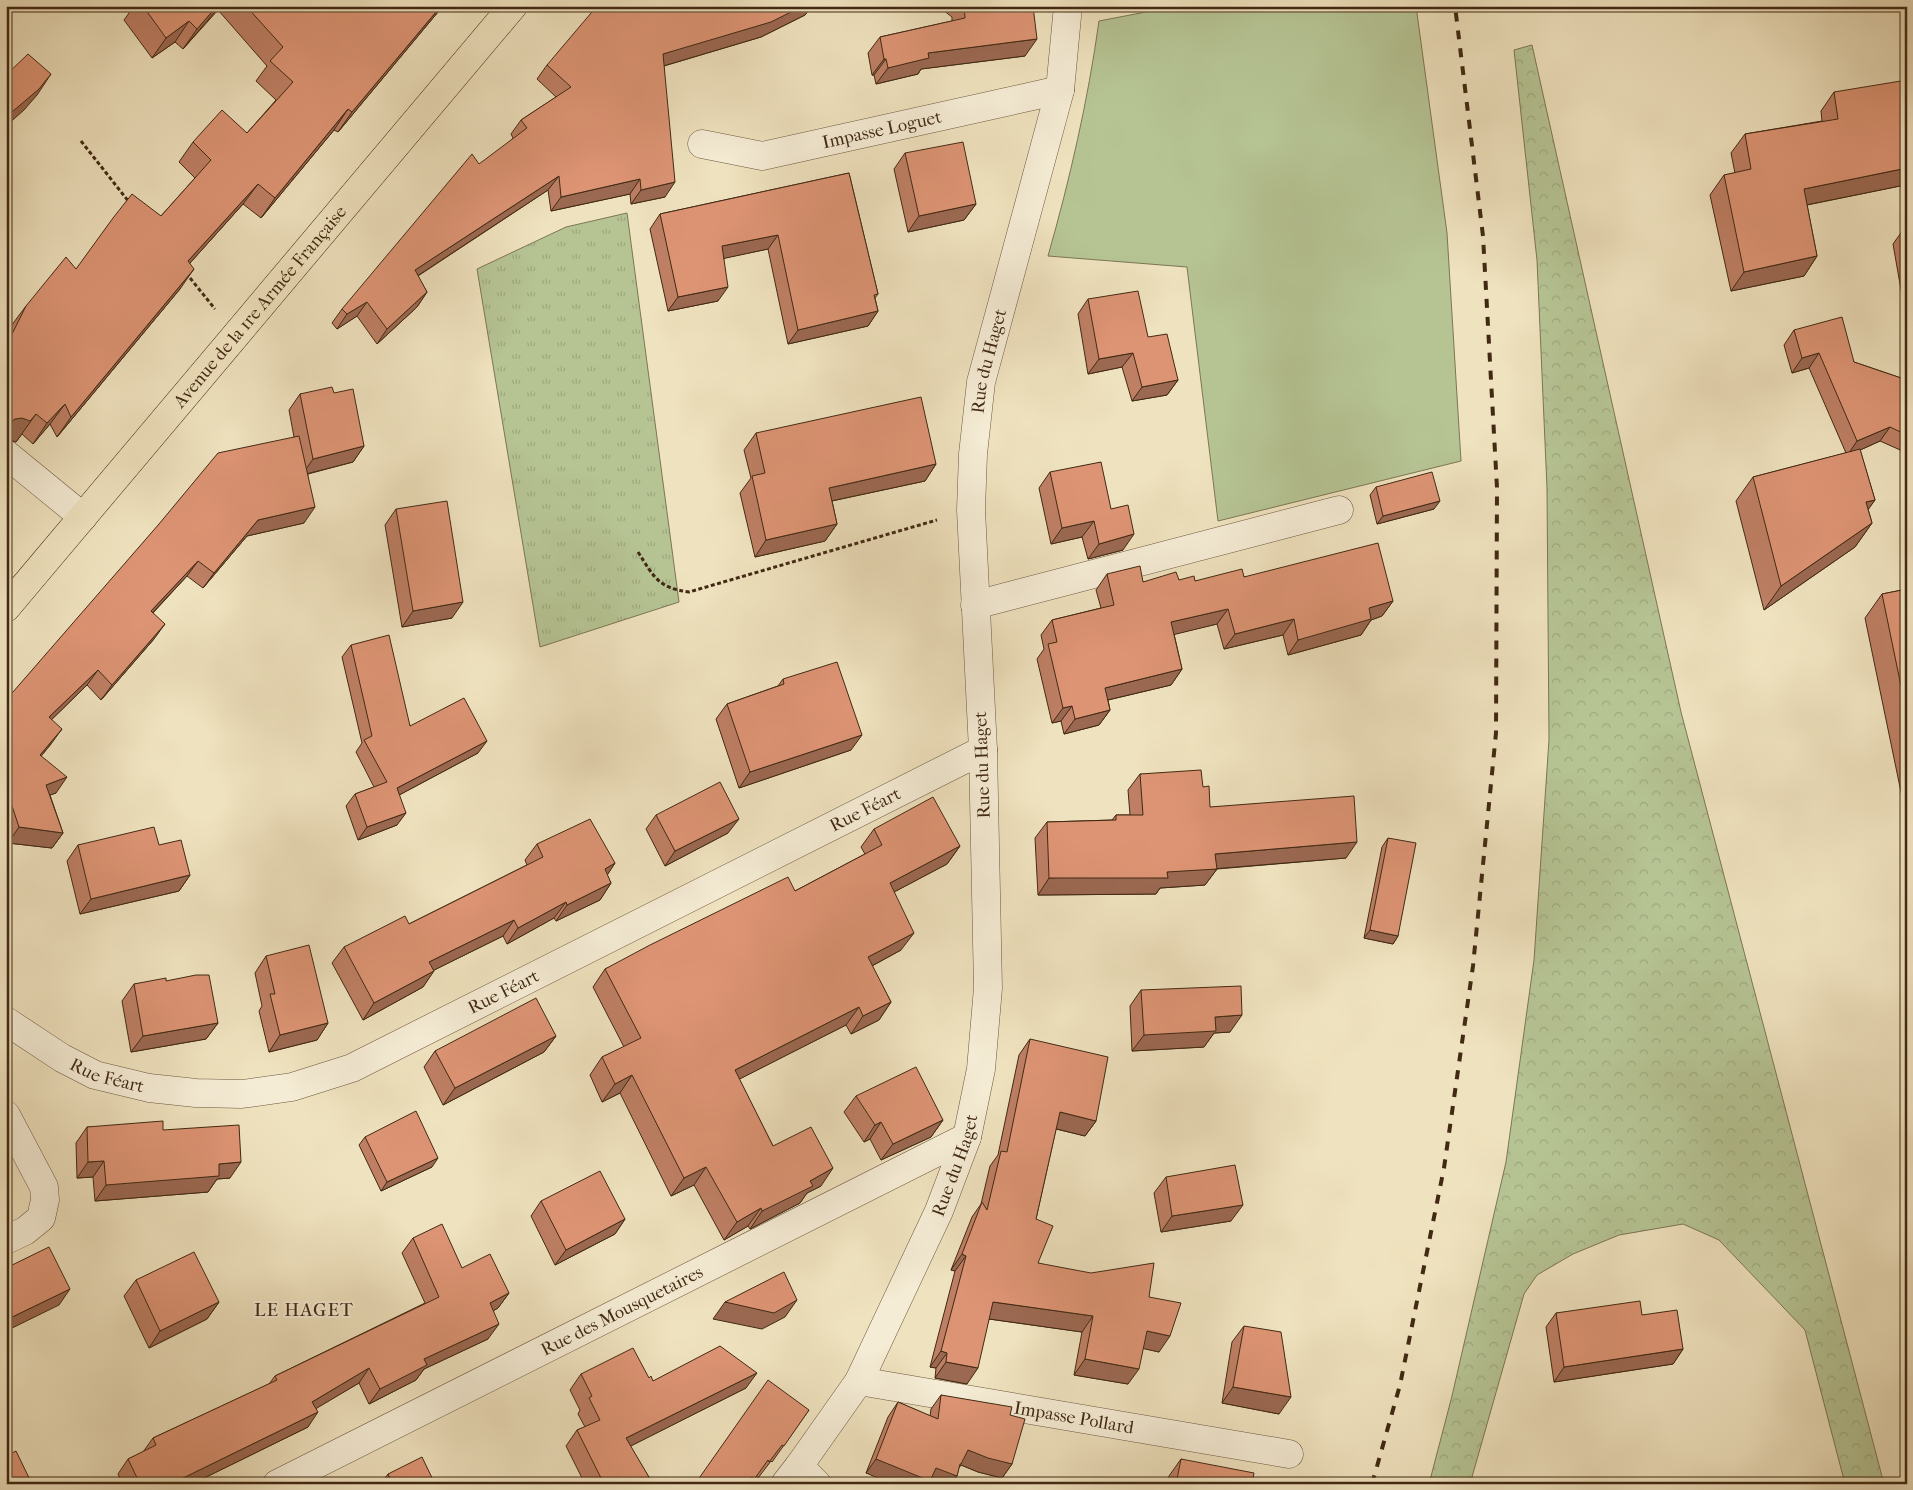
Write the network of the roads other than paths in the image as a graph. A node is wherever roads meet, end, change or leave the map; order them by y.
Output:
1 (513, 6) edge
2 (1068, 6) edge
3 (1060, 90) junction
4 (702, 144) dead end
5 (6, 454) edge
6 (1339, 510) dead end
7 (83, 517) junction
8 (975, 605) junction
9 (6, 608) edge
10 (983, 750) junction
11 (6, 1021) edge
12 (6, 1115) edge
13 (967, 1137) junction
14 (6, 1240) edge
15 (859, 1380) junction
16 (1289, 1454) dead end
17 (800, 1478) edge
18 (277, 1484) edge

1 - 7 main road, Avenue de la 1re Armée Française
2 - 3 street, Rue du Haget
3 - 4 street, Impasse Loguet
3 - 8 street, Rue du Haget
5 - 7 street
6 - 8 street
7 - 9 main road, Avenue de la 1re Armée Française
8 - 10 street, Rue du Haget
10 - 11 street, Rue Féart
10 - 13 street, Rue du Haget
12 - 14 street
13 - 15 street, Rue du Haget
13 - 18 street, Rue des Mousquetaires
15 - 16 street, Impasse Pollard
15 - 17 street, Rue du Haget

